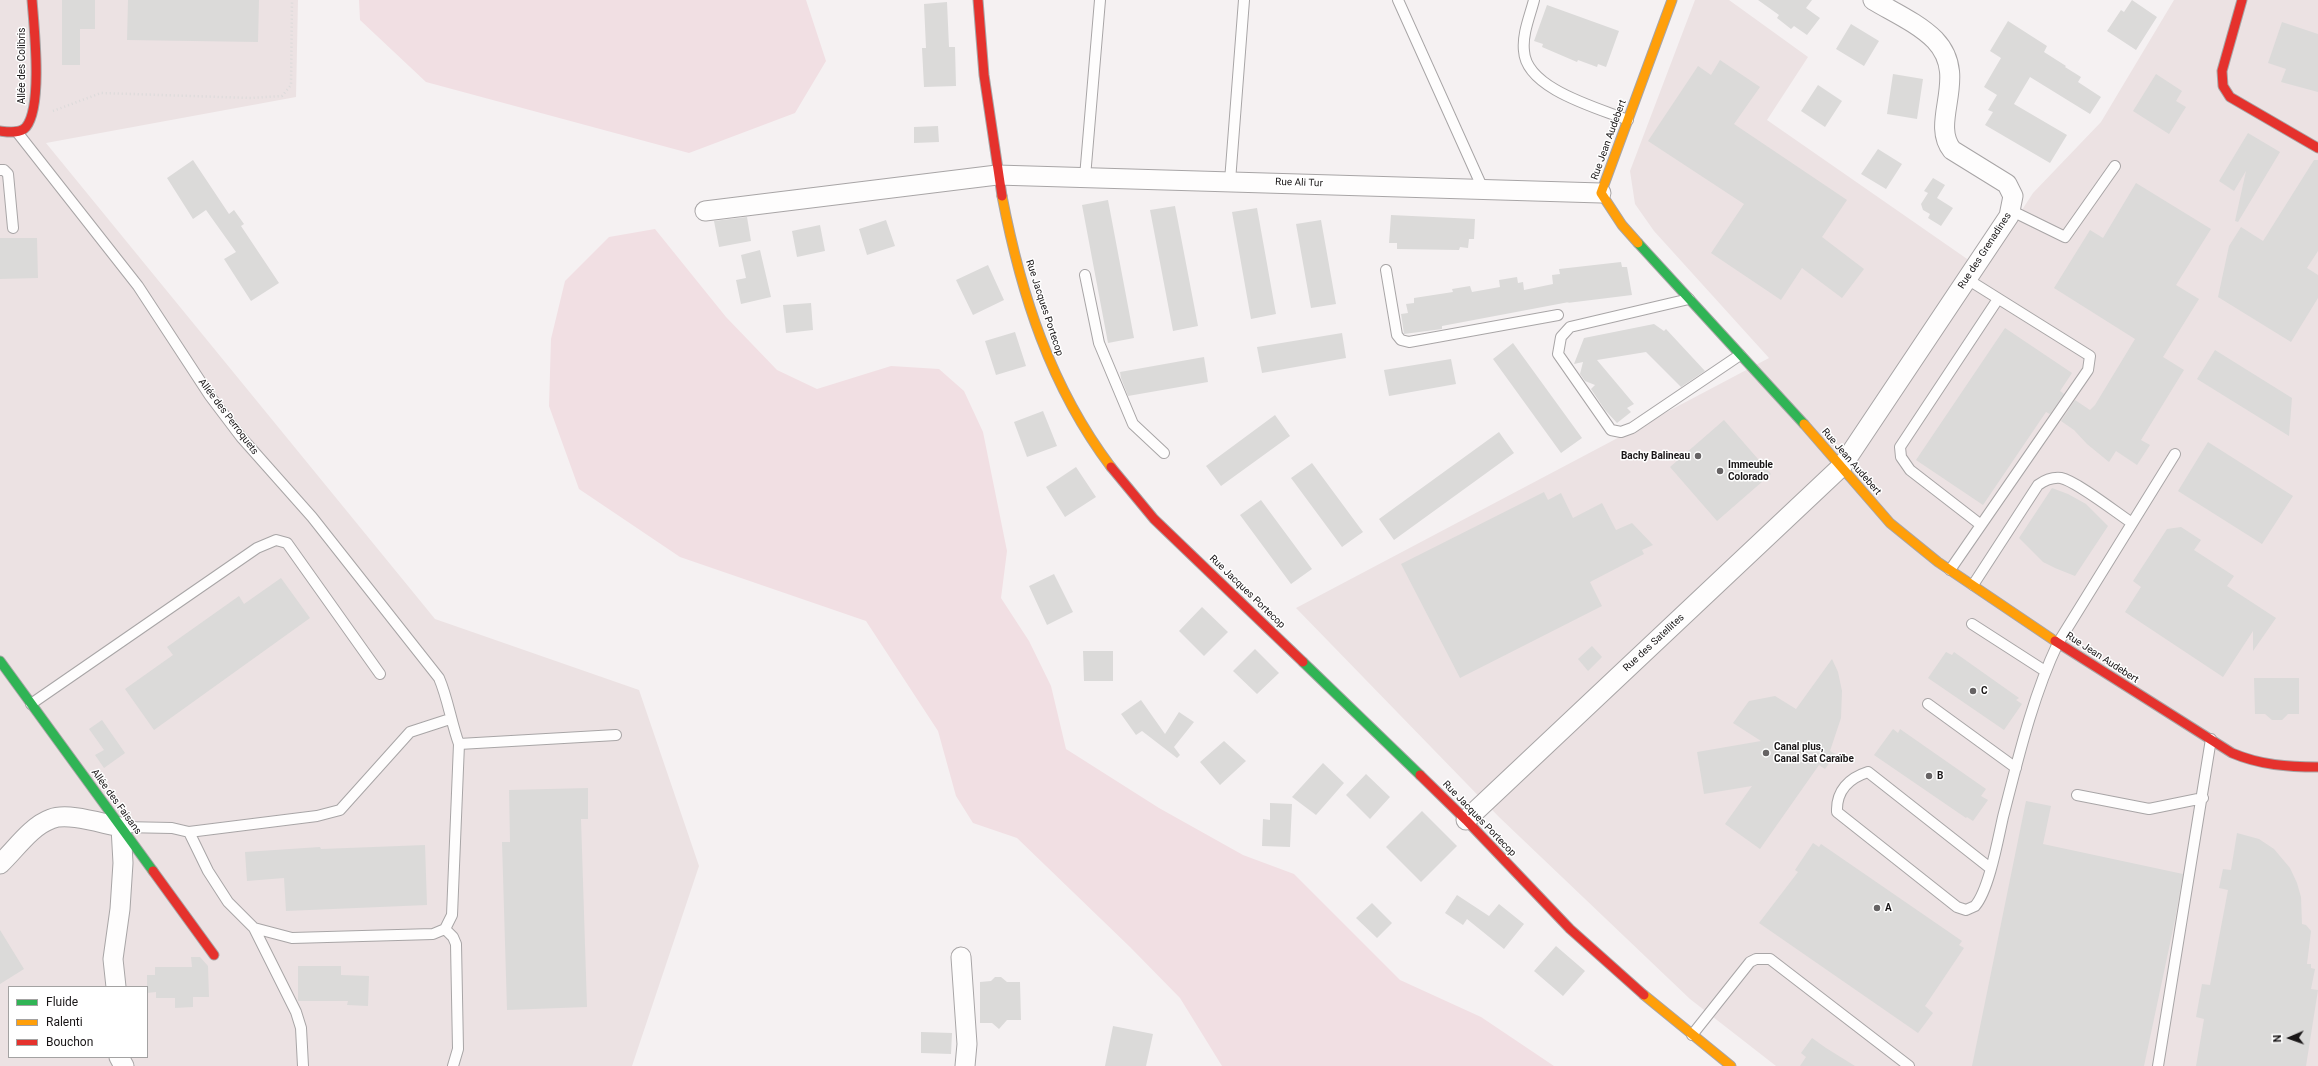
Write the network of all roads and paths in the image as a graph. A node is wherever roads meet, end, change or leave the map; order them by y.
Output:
1 (32, 0) edge
2 (292, 0) edge
3 (978, 0) edge
4 (1100, 0) edge
5 (1244, 0) edge
6 (1398, 0) edge
7 (1534, 0) edge
8 (1672, 0) edge
9 (1873, 0) edge
10 (2242, 0) edge
11 (31, 119) junction
12 (1628, 120) junction
13 (0, 132) edge
14 (17, 132) junction
15 (2318, 148) edge
16 (2115, 166) dead end
17 (0, 170) edge
18 (997, 175) junction
19 (1085, 177) junction
20 (1230, 181) junction
21 (1483, 189) junction
22 (1601, 193) junction
23 (705, 211) dead end
24 (2012, 211) junction
25 (13, 228) dead end
26 (1386, 270) dead end
27 (1085, 275) dead end
28 (1967, 279) junction
29 (1688, 298) junction
30 (1998, 299) junction
31 (1558, 315) dead end
32 (1740, 355) junction
33 (1164, 453) dead end
34 (2175, 454) dead end
35 (1842, 466) junction
36 (2132, 523) junction
37 (1981, 525) junction
38 (1950, 570) junction
39 (1973, 585) junction
40 (1972, 624) dead end
41 (2058, 643) junction
42 (0, 661) edge
43 (2045, 671) junction
44 (380, 674) dead end
45 (31, 704) junction
46 (1928, 704) dead end
47 (450, 719) junction
48 (616, 735) dead end
49 (2211, 739) junction
50 (459, 744) junction
51 (2318, 767) edge
52 (2016, 768) junction
53 (2077, 795) dead end
54 (2203, 798) junction
55 (1466, 820) junction
56 (121, 827) junction
57 (189, 832) junction
58 (0, 864) edge
59 (1990, 868) junction
60 (254, 928) junction
61 (445, 929) junction
62 (214, 955) dead end
63 (961, 957) dead end
64 (116, 986) edge
65 (1692, 1035) junction
66 (303, 1066) edge
67 (453, 1066) edge
68 (965, 1066) edge
69 (1731, 1066) edge
70 (1909, 1066) edge
71 (2158, 1066) edge

1 - 11 street, Allée des Colibris
2 - 11 path
3 - 18 street, Rue Jacques Portecop
4 - 19 lane
5 - 20 lane
6 - 21 lane
7 - 12 lane
8 - 12 street, Rue Jean Audebert
9 - 24 street, Rue des Grenadines
10 - 15 street
11 - 14 street
12 - 22 street, Rue Jean Audebert
13 - 14 street
14 - 47 lane, Allée des Perroquets
16 - 24 lane
17 - 25 lane
18 - 19 street, Rue Ali Tur
18 - 23 street, Rue Ali Tur
18 - 55 street, Rue Jacques Portecop
19 - 20 street, Rue Ali Tur
20 - 21 street, Rue Ali Tur
21 - 22 street, Rue Ali Tur
22 - 29 street, Rue Jean Audebert
24 - 28 street, Rue des Grenadines
26 - 31 lane
27 - 33 lane
28 - 30 lane
28 - 35 street, Rue des Grenadines
29 - 32 street, Rue Jean Audebert
29 - 32 lane
30 - 37 lane
30 - 37 lane
32 - 35 street, Rue Jean Audebert
34 - 36 lane
35 - 38 street, Rue Jean Audebert
35 - 55 street, Rue des Satellites
36 - 39 lane
36 - 41 lane
37 - 38 lane
38 - 39 street, Rue Jean Audebert
39 - 41 street, Rue Jean Audebert
40 - 43 lane
41 - 43 lane
41 - 49 street, Rue Jean Audebert
42 - 45 street, Allée des Faisans
43 - 52 lane
44 - 45 lane
45 - 56 street, Allée des Faisans
46 - 52 lane
47 - 50 lane, Allée des Perroquets
47 - 57 lane
48 - 50 lane
49 - 51 street, Rue Jean Audebert
49 - 54 lane
50 - 61 lane
52 - 59 lane
53 - 54 lane
54 - 71 lane
55 - 65 street, Rue Jacques Portecop
56 - 57 lane
56 - 58 street
56 - 62 street, Allée des Faisans
56 - 64 street
57 - 60 lane
59 - 59 lane
60 - 61 lane
60 - 66 lane
61 - 67 lane
63 - 68 street
65 - 69 street, Rue Jacques Portecop
65 - 70 lane

